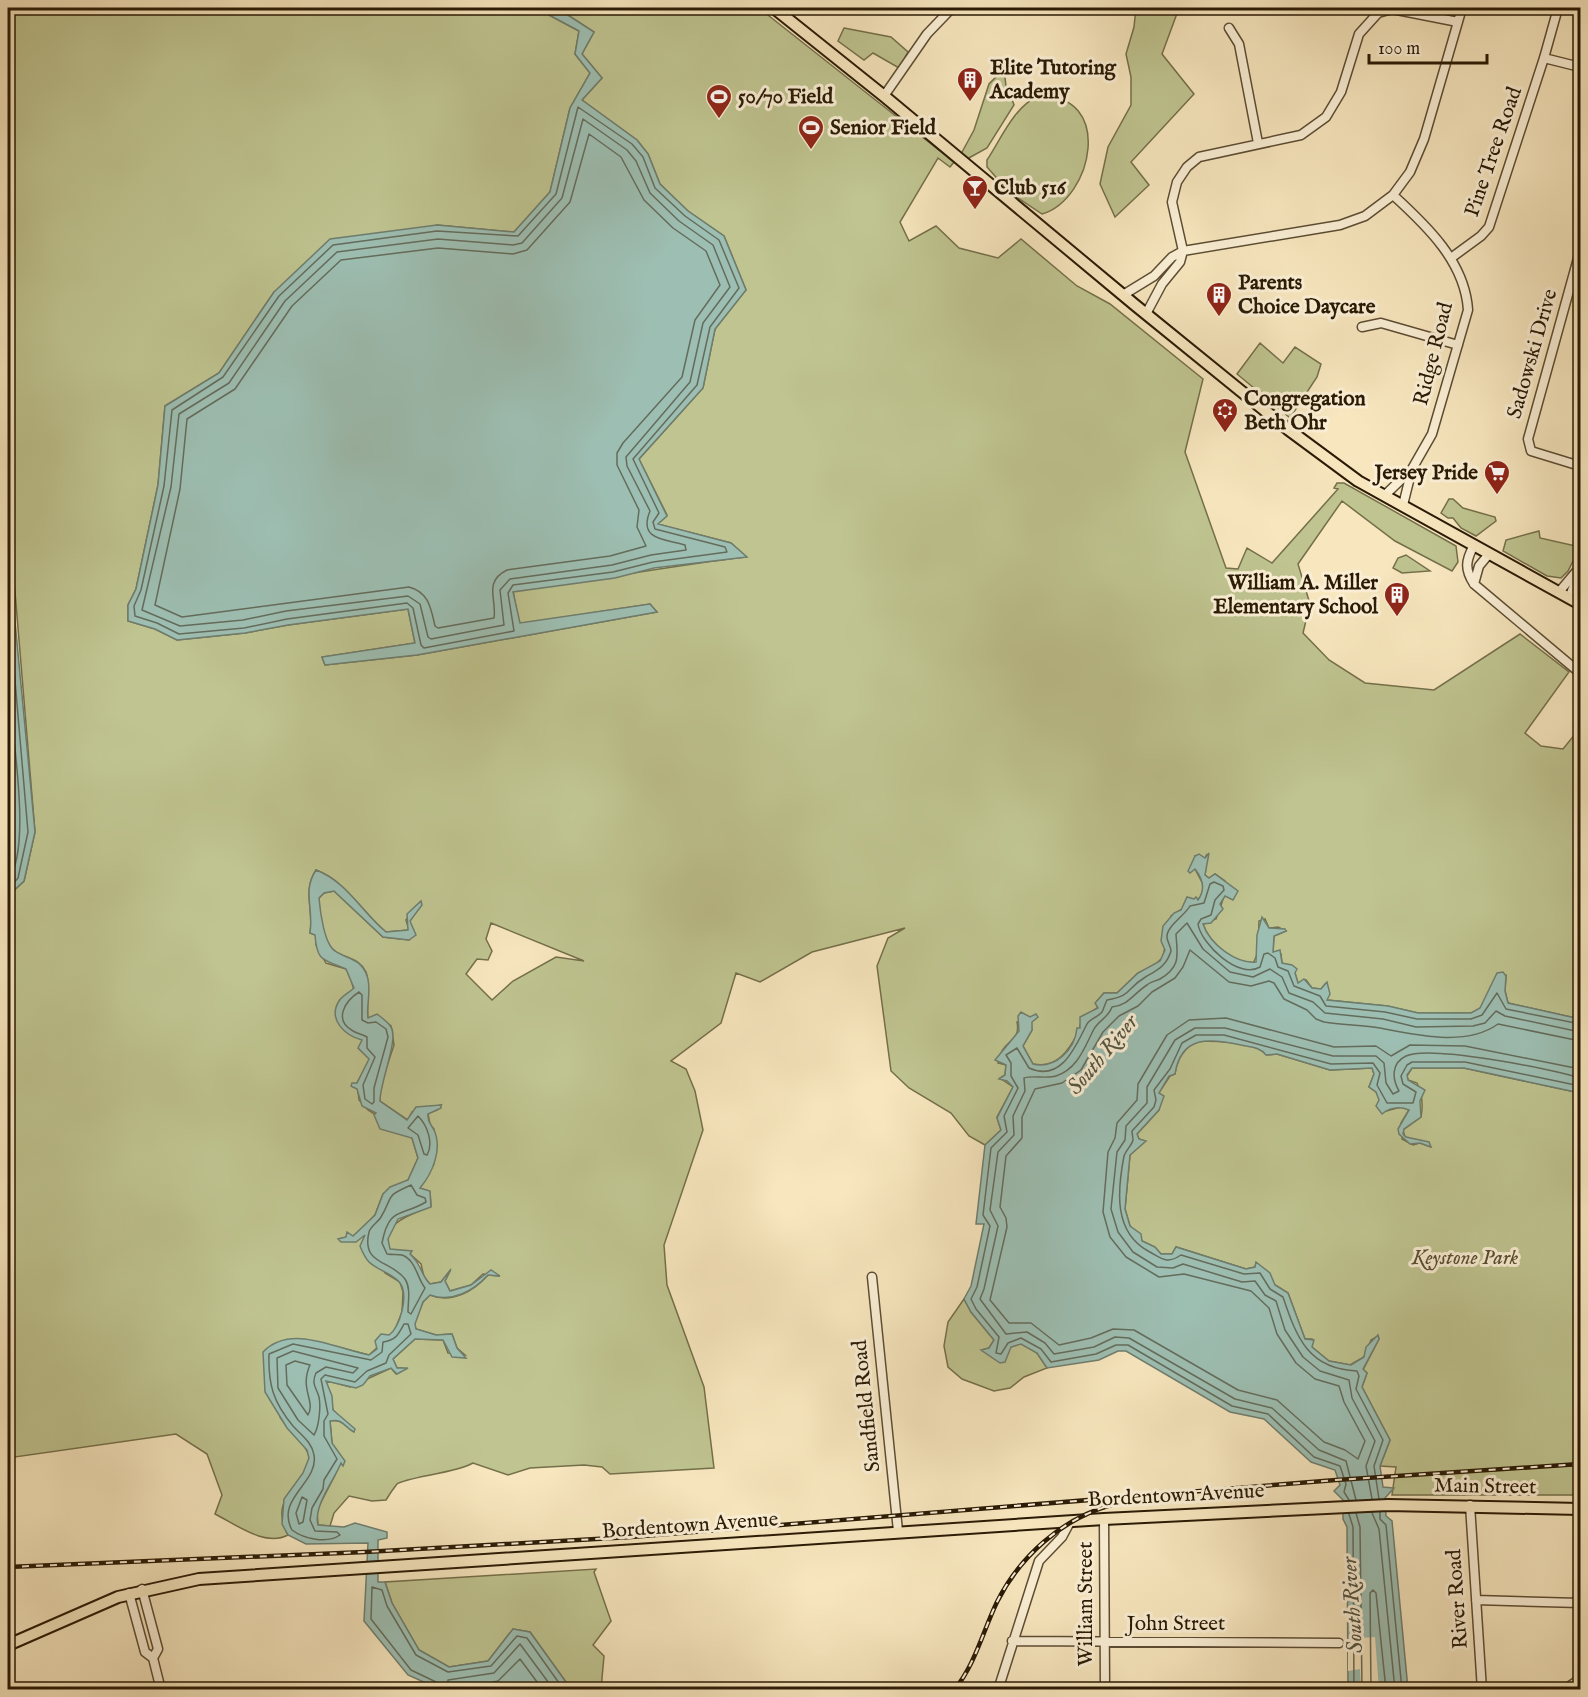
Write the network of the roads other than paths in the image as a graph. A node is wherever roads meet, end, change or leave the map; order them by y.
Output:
1 (774, 8) edge
2 (952, 8) edge
3 (1462, 8) edge
4 (1558, 8) edge
5 (1458, 22) junction
6 (1229, 28) dead end
7 (1544, 58) junction
8 (1581, 67) edge
9 (884, 96) junction
10 (1258, 143) junction
11 (1393, 195) junction
12 (1183, 251) junction
13 (1581, 251) edge
14 (1451, 258) junction
15 (1154, 276) junction
16 (1162, 284) junction
17 (1123, 295) junction
18 (1146, 314) junction
19 (1362, 327) dead end
20 (1458, 345) junction
21 (1581, 466) edge
22 (1412, 469) junction
23 (1384, 496) junction
24 (1403, 505) junction
25 (1474, 545) junction
26 (1489, 554) junction
27 (1581, 567) edge
28 (1474, 584) junction
29 (1559, 592) junction
30 (1569, 598) junction
31 (1581, 604) edge
32 (1581, 673) edge
33 (872, 1277) dead end
34 (1388, 1505) joint
35 (1470, 1505) junction
36 (1581, 1509) edge
37 (1104, 1519) junction
38 (1070, 1522) junction
39 (898, 1531) junction
40 (142, 1589) junction
41 (129, 1593) junction
42 (1476, 1600) junction
43 (1581, 1603) edge
44 (1012, 1641) junction
45 (1104, 1641) junction
46 (1339, 1643) dead end
47 (8, 1645) edge
48 (153, 1658) junction
49 (1581, 1679) edge
50 (161, 1689) edge
51 (998, 1689) edge
52 (1105, 1689) edge
53 (1482, 1689) edge
54 (1564, 1689) edge

1 - 9 main road
2 - 9 street
3 - 5 street
4 - 7 street, Pine Tree Road
5 - 10 street
5 - 11 street
6 - 10 street
7 - 8 street
7 - 14 street, Pine Tree Road
9 - 17 main road
10 - 12 street
11 - 12 street
11 - 14 street, Ridge Road
12 - 15 street
12 - 16 street
13 - 21 street, Sadowski Drive
14 - 20 street, Ridge Road
15 - 16 street
15 - 17 street
16 - 18 street
17 - 18 main road
18 - 23 main road
19 - 20 street
20 - 22 street, Ridge Road
22 - 23 street, Ridge Road
22 - 24 street, Ridge Road
23 - 24 main road
24 - 25 main road
25 - 26 main road
25 - 28 street
26 - 28 street
26 - 29 main road
27 - 29 street
27 - 30 street
28 - 32 street
29 - 30 main road
30 - 31 main road
33 - 39 street, Sandfield Road
34 - 35 main road, Main Street
34 - 37 main road, Bordentown Avenue
35 - 36 main road, Main Street
35 - 42 street, River Road
37 - 38 main road, Bordentown Avenue
37 - 45 street, William Street
38 - 39 main road, Bordentown Avenue
38 - 44 street
39 - 40 main road, Bordentown Avenue
40 - 41 main road, Bordentown Avenue
40 - 48 street
41 - 47 main road, Bordentown Avenue
41 - 48 street
42 - 43 street
42 - 53 street, River Road
44 - 45 street, John Street
44 - 51 street
45 - 46 street, John Street
45 - 52 street, William Street
48 - 50 street
49 - 54 street

